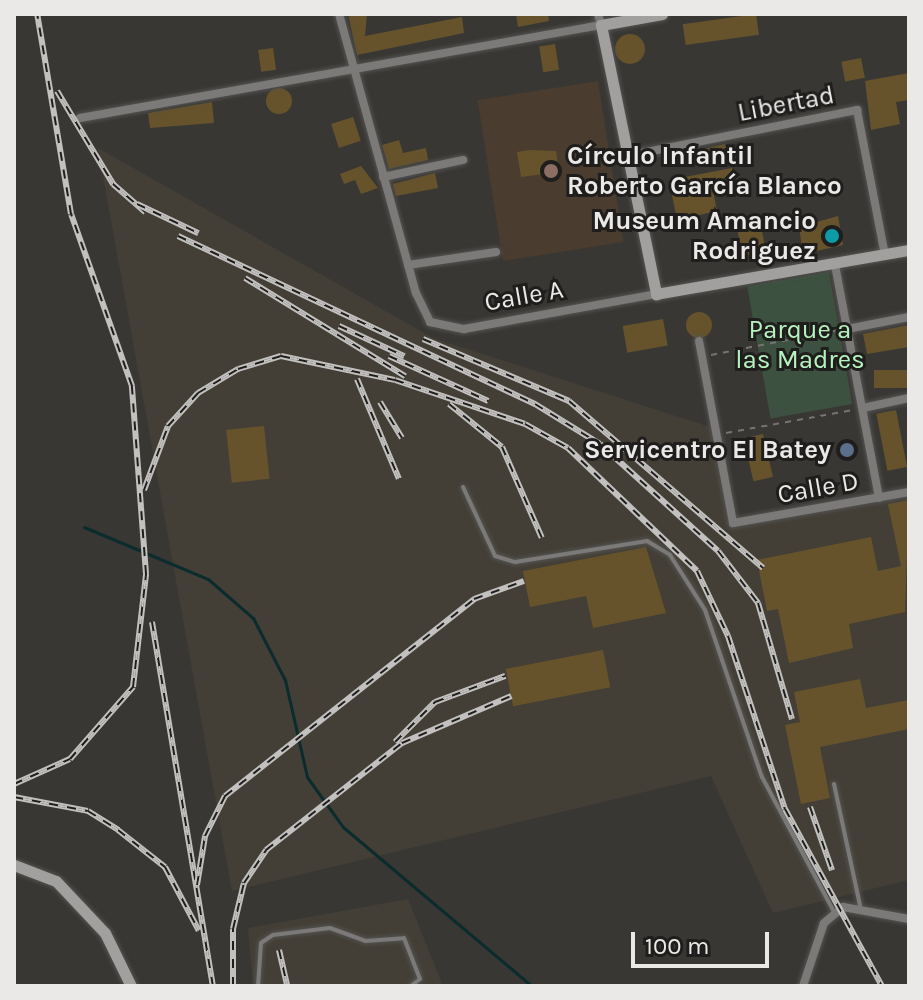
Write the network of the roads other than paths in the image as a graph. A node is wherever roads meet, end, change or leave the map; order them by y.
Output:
1 (339, 14) edge
2 (662, 14) edge
3 (600, 19) edge
4 (352, 68) junction
5 (80, 118) dead end
6 (627, 156) junction
7 (463, 160) dead end
8 (383, 177) junction
9 (909, 250) edge
10 (496, 252) dead end
11 (885, 255) junction
12 (408, 265) junction
13 (835, 265) junction
14 (656, 294) junction
15 (909, 317) edge
16 (847, 329) junction
17 (699, 341) dead end
18 (909, 398) edge
19 (863, 408) junction
20 (463, 487) dead end
21 (909, 492) edge
22 (879, 498) junction
23 (834, 784) dead end
24 (14, 865) edge
25 (860, 905) junction
26 (835, 914) junction
27 (909, 919) edge
28 (131, 986) edge
29 (258, 986) edge
30 (411, 986) edge
31 (803, 986) edge

1 - 4 street
2 - 3 street
3 - 4 street
3 - 6 street
4 - 5 street
4 - 8 street
6 - 11 street, Libertad
6 - 14 street
7 - 8 street
8 - 12 street
9 - 11 street, Calle A
10 - 12 street
11 - 13 street, Calle A
12 - 14 street, Calle A
13 - 14 street, Calle A
13 - 16 street
15 - 16 street
16 - 19 street
17 - 22 street, Calle D
18 - 19 street
19 - 22 street
20 - 26 lane
21 - 22 street, Calle D
23 - 25 lane
24 - 28 street
25 - 26 street
25 - 27 street
26 - 31 street
29 - 30 lane

